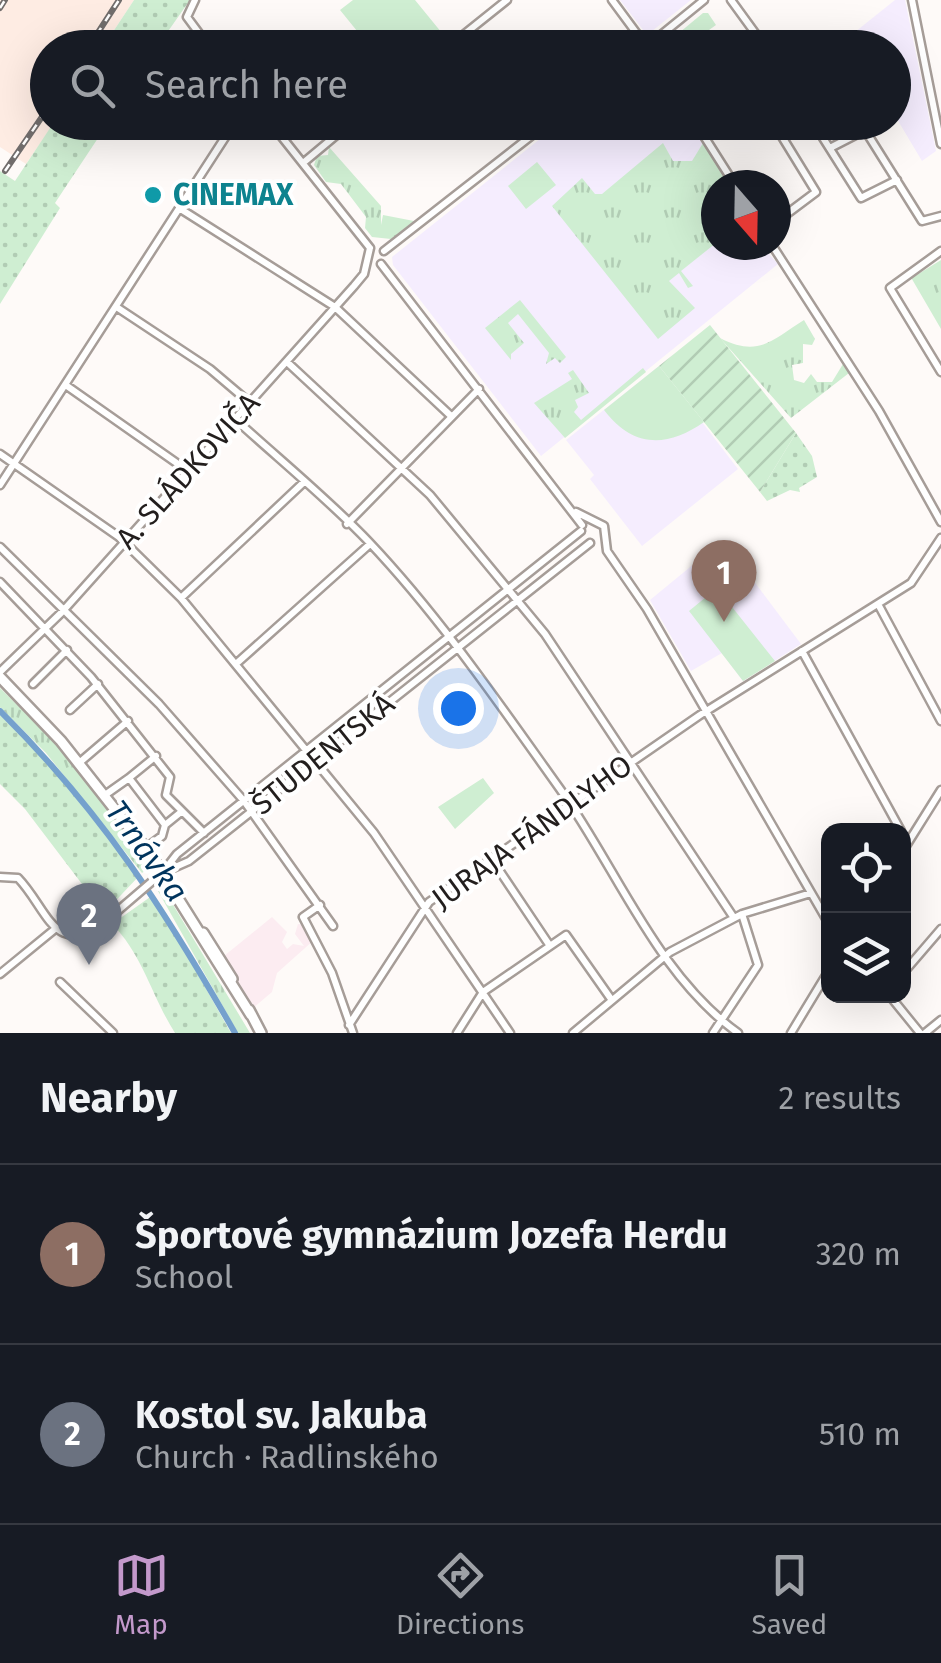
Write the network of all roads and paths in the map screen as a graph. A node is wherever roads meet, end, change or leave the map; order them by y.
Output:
1 (195, 0) edge
2 (507, 0) edge
3 (612, 0) edge
4 (704, 0) edge
5 (732, 0) edge
6 (912, 0) edge
7 (197, 30) edge
8 (470, 30) edge
9 (634, 30) edge
10 (667, 30) edge
11 (753, 30) edge
12 (223, 140) edge
13 (284, 140) edge
14 (331, 140) edge
15 (526, 140) edge
16 (706, 140) edge
17 (784, 140) edge
18 (825, 140) edge
19 (844, 140) edge
20 (870, 140) edge
21 (941, 144) edge
22 (830, 148) junction
23 (302, 163) junction
24 (725, 170) edge
25 (896, 180) junction
26 (178, 208) junction
27 (791, 211) edge
28 (941, 216) edge
29 (370, 248) junction
30 (384, 251) junction
31 (941, 251) edge
32 (782, 260) edge
33 (368, 262) junction
34 (382, 264) junction
35 (335, 307) junction
36 (118, 308) junction
37 (287, 362) junction
38 (941, 372) edge
39 (68, 386) junction
40 (478, 389) junction
41 (250, 403) junction
42 (451, 416) junction
43 (235, 419) junction
44 (0, 454) edge
45 (16, 465) junction
46 (402, 467) junction
47 (188, 471) junction
48 (304, 482) junction
49 (0, 485) edge
50 (941, 521) edge
51 (347, 524) junction
52 (584, 526) junction
53 (941, 538) edge
54 (124, 541) junction
55 (596, 541) junction
56 (370, 544) junction
57 (0, 548) edge
58 (1, 584) edge
59 (510, 591) junction
60 (181, 598) junction
61 (516, 600) junction
62 (878, 604) junction
63 (62, 612) junction
64 (45, 628) junction
65 (449, 638) junction
66 (456, 648) junction
67 (67, 650) junction
68 (802, 651) junction
69 (237, 663) junction
70 (0, 675) edge
71 (33, 684) dead end
72 (98, 684) junction
73 (70, 710) dead end
74 (705, 712) junction
75 (128, 721) junction
76 (941, 721) edge
77 (309, 750) junction
78 (156, 756) junction
79 (316, 759) junction
80 (633, 760) junction
81 (79, 764) junction
82 (129, 778) junction
83 (941, 790) edge
84 (105, 795) junction
85 (166, 795) junction
86 (244, 802) junction
87 (570, 803) junction
88 (151, 806) junction
89 (251, 811) junction
90 (180, 812) junction
91 (898, 823) edge
92 (165, 825) junction
93 (911, 828) edge
94 (204, 832) junction
95 (148, 851) junction
96 (174, 856) junction
97 (491, 858) junction
98 (163, 872) junction
99 (0, 877) edge
100 (811, 893) junction
101 (320, 905) junction
102 (426, 906) junction
103 (823, 913) edge
104 (738, 916) junction
105 (333, 926) dead end
106 (56, 929) junction
107 (941, 929) edge
108 (550, 946) junction
109 (666, 955) junction
110 (911, 964) edge
111 (0, 974) edge
112 (60, 982) dead end
113 (821, 984) edge
114 (483, 992) junction
115 (610, 999) junction
116 (896, 1003) edge
117 (721, 1020) junction
118 (941, 1020) edge
119 (349, 1024) junction
120 (113, 1033) edge
121 (261, 1033) edge
122 (353, 1033) edge
123 (457, 1033) edge
124 (510, 1033) edge
125 (573, 1033) edge
126 (712, 1033) edge
127 (738, 1033) edge
128 (791, 1033) edge
129 (923, 1033) edge

1 - 7 street
2 - 8 street
3 - 9 street
4 - 10 street
5 - 11 street
6 - 21 street
12 - 26 street
13 - 23 street
14 - 23 street
15 - 30 street
16 - 24 street
17 - 27 street
18 - 22 street
19 - 22 street
20 - 25 street
22 - 25 street
23 - 29 street
25 - 28 street
26 - 35 street
26 - 36 street
29 - 30 street
29 - 33 street
30 - 34 street
31 - 38 street
32 - 50 street
33 - 34 street
33 - 35 street, A. SLÁDKOVIČA
34 - 40 street
35 - 37 street, A. SLÁDKOVIČA
35 - 42 street
36 - 39 street
36 - 41 street
37 - 41 street, A. SLÁDKOVIČA
37 - 46 street
39 - 45 street
39 - 47 street
40 - 42 street
40 - 52 street
41 - 43 street, A. SLÁDKOVIČA
42 - 46 street
43 - 47 street, A. SLÁDKOVIČA
43 - 48 street
44 - 45 street
45 - 49 street
45 - 54 street
46 - 51 street
46 - 59 street
47 - 54 street, A. SLÁDKOVIČA
48 - 51 street
48 - 60 street
51 - 56 street
52 - 55 street
52 - 55 street
52 - 59 street, ŠTUDENTSKÁ
53 - 62 street, JURAJA FÁNDLYHO
54 - 60 street
54 - 63 street, A. SLÁDKOVIČA
55 - 61 street, ŠTUDENTSKÁ
55 - 74 street
56 - 65 street
56 - 69 street
57 - 63 street
58 - 64 street
59 - 61 street
59 - 65 street, ŠTUDENTSKÁ
60 - 69 street
61 - 66 street, ŠTUDENTSKÁ
61 - 80 street
62 - 68 street, JURAJA FÁNDLYHO
62 - 76 street
63 - 64 street, A. SLÁDKOVIČA
63 - 86 street
64 - 67 street
64 - 70 street, A. SLÁDKOVIČA
65 - 66 street
65 - 77 street, ŠTUDENTSKÁ
66 - 79 street, ŠTUDENTSKÁ
66 - 87 street
67 - 71 street
67 - 72 street
68 - 74 street, JURAJA FÁNDLYHO
68 - 91 street
69 - 77 street
70 - 81 street
72 - 73 street
72 - 75 street
74 - 80 street, JURAJA FÁNDLYHO
74 - 100 street
75 - 78 street
75 - 81 street
77 - 79 street
77 - 86 street, ŠTUDENTSKÁ
78 - 82 street
78 - 85 street
79 - 89 street, ŠTUDENTSKÁ
79 - 102 street
80 - 87 street, JURAJA FÁNDLYHO
80 - 104 street
81 - 84 street
82 - 84 street
82 - 88 street
83 - 93 street
84 - 95 street
85 - 88 street
85 - 90 street
86 - 89 street
86 - 94 street, ŠTUDENTSKÁ
87 - 97 street, JURAJA FÁNDLYHO
87 - 109 street
88 - 92 street
89 - 98 street, ŠTUDENTSKÁ
89 - 101 street
90 - 92 street
90 - 94 street
92 - 95 street
94 - 96 street, ŠTUDENTSKÁ
95 - 96 street
95 - 98 street
96 - 98 street, ŠTUDENTSKÁ
97 - 102 street, JURAJA FÁNDLYHO
97 - 108 street
98 - 106 street
98 - 121 street
99 - 106 street
100 - 103 street
100 - 104 street
101 - 105 street
101 - 119 street
102 - 114 street
102 - 119 street, JURAJA FÁNDLYHO
104 - 109 street
104 - 117 street
106 - 111 street
107 - 110 street
108 - 114 street
108 - 115 street
109 - 115 street
109 - 117 street
112 - 120 street
113 - 128 street
114 - 123 street
114 - 124 street
115 - 125 street
116 - 129 street
117 - 126 street
117 - 127 street
118 - 129 street
119 - 122 street

